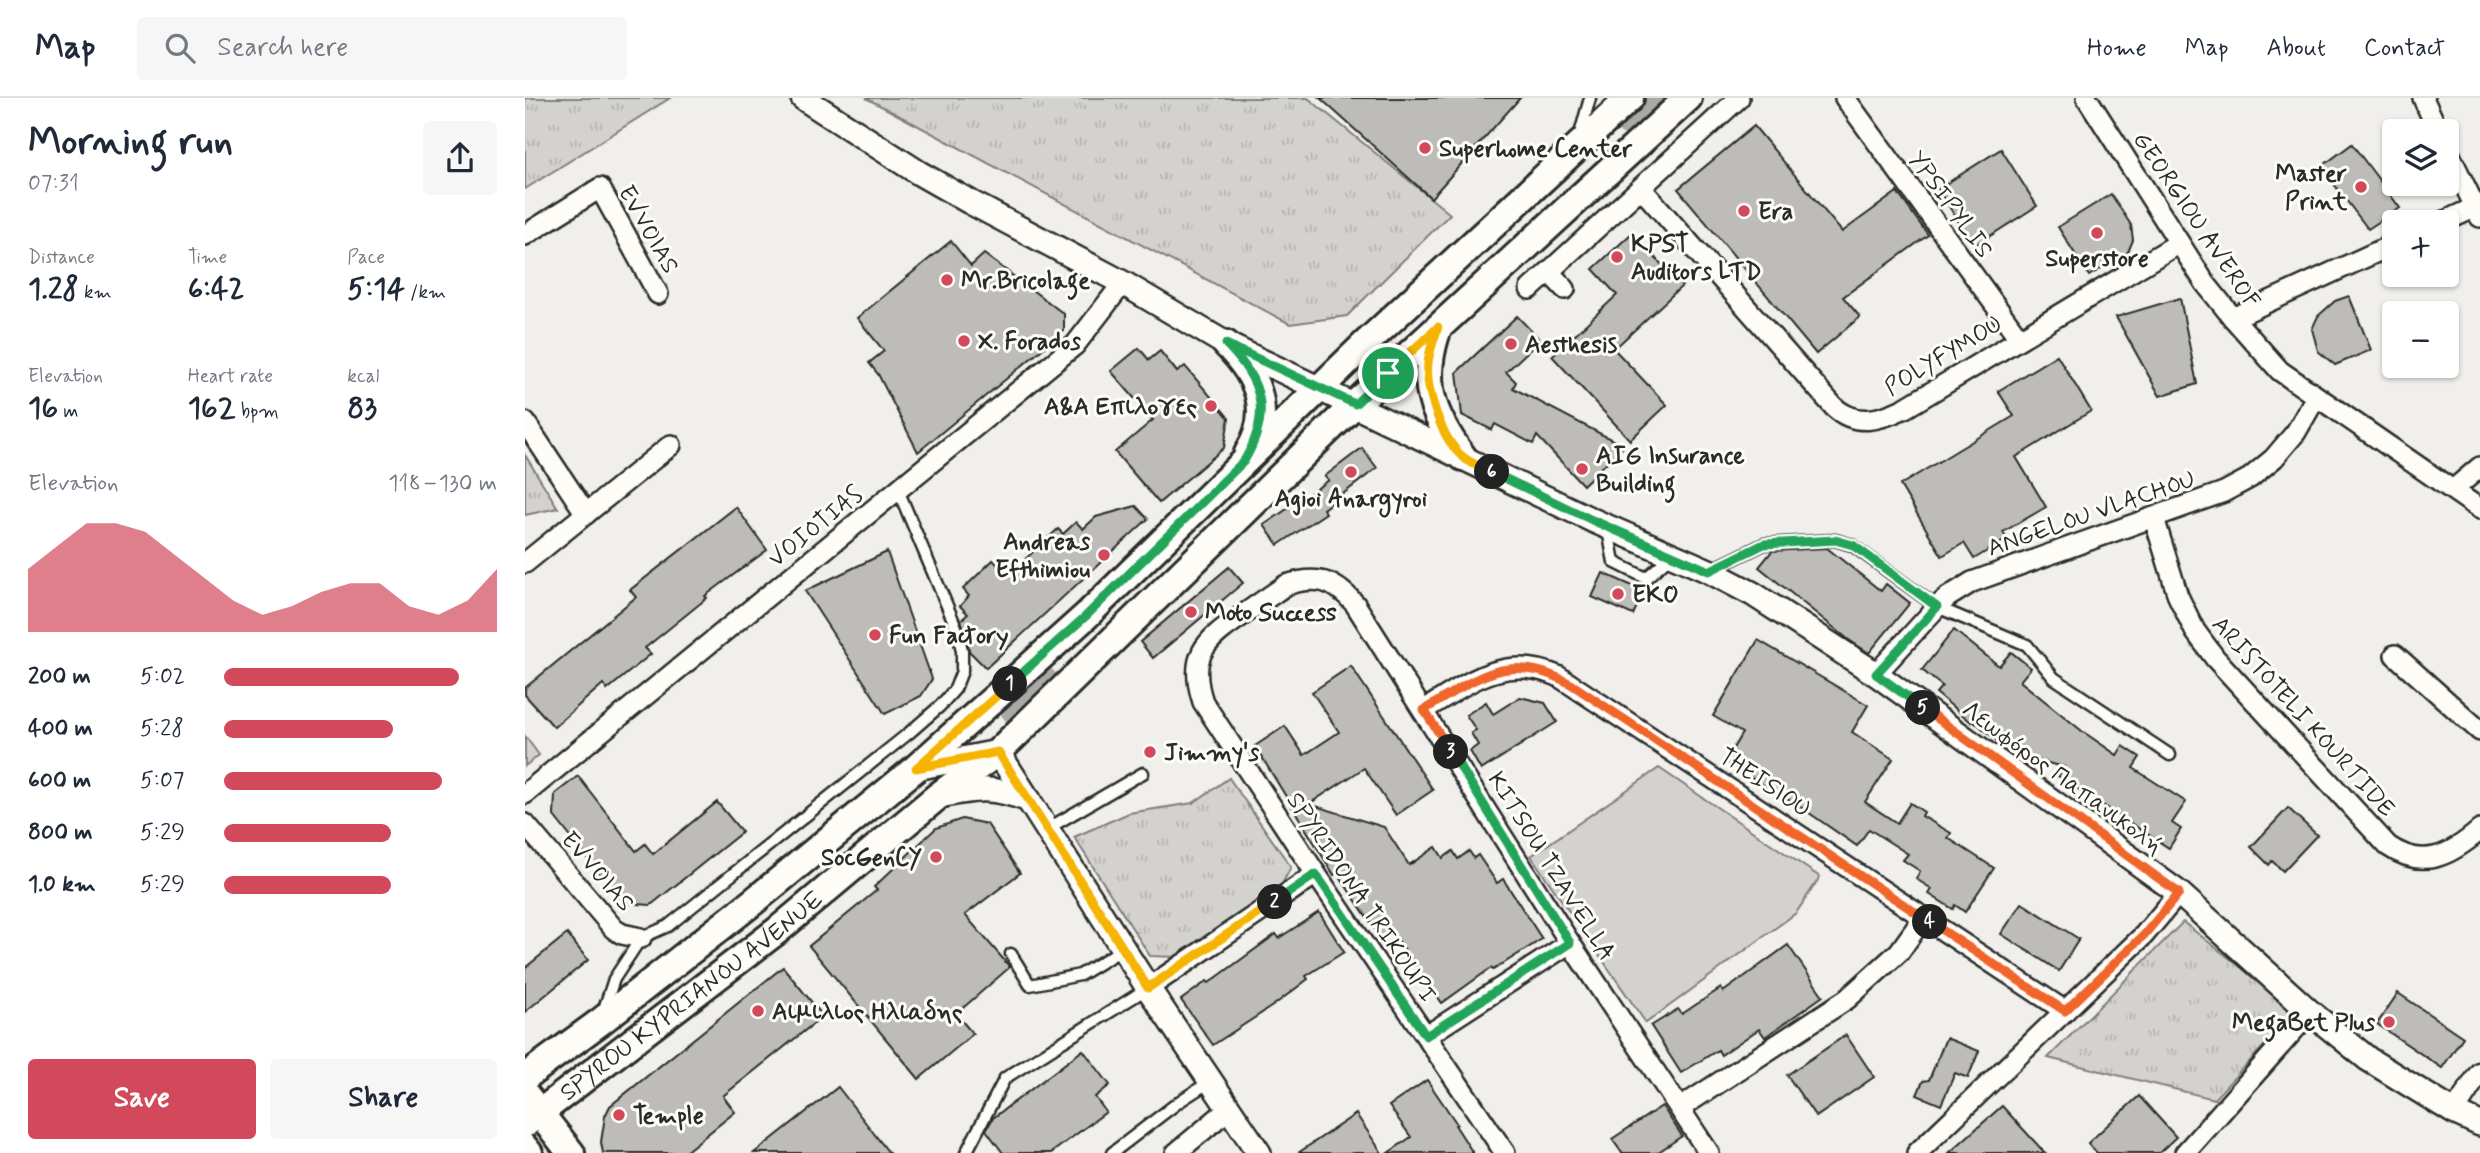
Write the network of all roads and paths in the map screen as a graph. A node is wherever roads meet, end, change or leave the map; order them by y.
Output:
1 (803, 98) edge
2 (1590, 98) edge
3 (1630, 98) edge
4 (1688, 98) edge
5 (1739, 98) edge
6 (1845, 98) edge
7 (2087, 98) edge
8 (2423, 98) edge
9 (2433, 119) edge
10 (1577, 148) junction
11 (2459, 173) edge
12 (1641, 188) junction
13 (2478, 210) edge
14 (2459, 217) edge
15 (525, 235) edge
16 (2179, 243) junction
17 (2382, 250) edge
18 (1549, 272) junction
19 (1123, 283) junction
20 (1530, 289) dead end
21 (1565, 289) dead end
22 (658, 294) dead end
23 (2233, 318) junction
24 (1438, 327) junction
25 (2018, 338) junction
26 (1226, 344) junction
27 (1321, 387) junction
28 (2316, 397) junction
29 (1355, 404) junction
30 (525, 422) edge
31 (671, 445) dead end
32 (1463, 457) junction
33 (1244, 461) junction
34 (2480, 467) edge
35 (2454, 489) junction
36 (898, 490) junction
37 (2480, 509) edge
38 (586, 514) junction
39 (2154, 518) junction
40 (1607, 527) junction
41 (1673, 555) junction
42 (525, 563) edge
43 (1709, 571) junction
44 (1937, 607) junction
45 (2395, 654) dead end
46 (1198, 662) joint
47 (1876, 674) junction
48 (1424, 710) junction
49 (2480, 731) edge
50 (998, 752) junction
51 (2170, 755) dead end
52 (916, 768) junction
53 (1143, 773) dead end
54 (525, 794) edge
55 (938, 796) junction
56 (1029, 800) junction
57 (525, 824) edge
58 (1047, 829) junction
59 (2480, 830) edge
60 (1316, 874) junction
61 (2179, 893) junction
62 (1924, 918) junction
63 (641, 938) junction
64 (1570, 943) junction
65 (1123, 949) junction
66 (1011, 954) dead end
67 (1148, 988) junction
68 (2065, 1011) junction
69 (2310, 1012) junction
70 (600, 1022) junction
71 (1426, 1036) junction
72 (2480, 1072) edge
73 (525, 1077) edge
74 (1212, 1080) junction
75 (1230, 1108) junction
76 (1680, 1108) junction
77 (530, 1110) edge
78 (2454, 1112) junction
79 (2480, 1124) edge
80 (525, 1148) edge
81 (529, 1153) edge
82 (571, 1153) edge
83 (966, 1153) edge
84 (1112, 1153) edge
85 (1175, 1153) edge
86 (1259, 1153) edge
87 (1505, 1153) edge
88 (1709, 1153) edge
89 (1917, 1153) edge
90 (2185, 1153) edge

1 - 19 street, Λεωφόρος Παπανικολή
2 - 10 lane
3 - 10 main road, SPYROU KYPRIANOU AVENUE
4 - 24 main road, SPYROU KYPRIANOU AVENUE
5 - 12 street
6 - 25 street, YPSIPYLIS
7 - 16 street, GEORGIOU AVEROF
8 - 9 street
10 - 27 main road, SPYROU KYPRIANOU AVENUE
11 - 13 street
12 - 18 street
12 - 25 street, POLYFYMOU
13 - 14 street
15 - 22 street, EVVOIAS
16 - 23 street, GEORGIOU AVEROF
16 - 25 street, POLYFYMOU
17 - 23 street
18 - 20 street
18 - 21 street
19 - 26 street, Λεωφόρος Παπανικολή
19 - 36 street, VOIOTIAS
23 - 28 street, GEORGIOU AVEROF
24 - 29 main road, SPYROU KYPRIANOU AVENUE
24 - 32 main road
26 - 27 street, Λεωφόρος Παπανικολή
26 - 33 main road
27 - 29 street, Λεωφόρος Παπανικολή
27 - 33 main road, SPYROU KYPRIANOU AVENUE
28 - 35 street, GEORGIOU AVEROF
28 - 39 street, ANGELOU VLACHOU
29 - 32 street, Λεωφόρος Παπανικολή
29 - 50 main road, SPYROU KYPRIANOU AVENUE
30 - 38 street
31 - 38 street
32 - 40 street, Λεωφόρος Παπανικολή
33 - 52 main road, SPYROU KYPRIANOU AVENUE
34 - 35 street
35 - 37 street, GEORGIOU AVEROF
36 - 54 street, VOIOTIAS
36 - 63 lane
38 - 42 street
39 - 44 street, ANGELOU VLACHOU
39 - 59 street, ARISTOTELI KOURTIDE
40 - 41 street, Λεωφόρος Παπανικολή
40 - 41 lane
41 - 43 street, Λεωφόρος Παπανικολή
43 - 44 lane
43 - 47 street, Λεωφόρος Παπανικολή
44 - 47 street, ANGELOU VLACHOU
44 - 51 lane
45 - 49 street
46 - 48 street, KITSOU TZAVELLA
46 - 60 street, SPYRIDONA TRIKOUPI
47 - 61 street, Λεωφόρος Παπανικολή
48 - 62 street, THEISIOU
48 - 64 street, KITSOU TZAVELLA
50 - 52 street
50 - 55 main road, SPYROU KYPRIANOU AVENUE
50 - 56 street
52 - 70 main road, SPYROU KYPRIANOU AVENUE
53 - 58 lane
55 - 56 street
55 - 77 main road, SPYROU KYPRIANOU AVENUE
56 - 58 street
57 - 63 street, EVVOIAS
58 - 65 street
60 - 67 street
60 - 71 street, SPYRIDONA TRIKOUPI
61 - 68 street
61 - 69 street, Λεωφόρος Παπανικολή
62 - 68 street, THEISIOU
62 - 76 street
63 - 70 lane, SPYROU KYPRIANOU AVENUE
64 - 71 street
64 - 76 street, KITSOU TZAVELLA
65 - 66 lane
65 - 67 street
67 - 74 street
67 - 83 lane
68 - 89 street
69 - 78 street, Λεωφόρος Παπανικολή
69 - 90 street
70 - 73 main road, SPYROU KYPRIANOU AVENUE
71 - 87 street, SPYRIDONA TRIKOUPI
72 - 78 street
74 - 75 street
74 - 84 lane
75 - 85 street
75 - 86 street
76 - 88 street, KITSOU TZAVELLA
77 - 82 main road
78 - 79 street, Λεωφόρος Παπανικολή
80 - 81 main road

